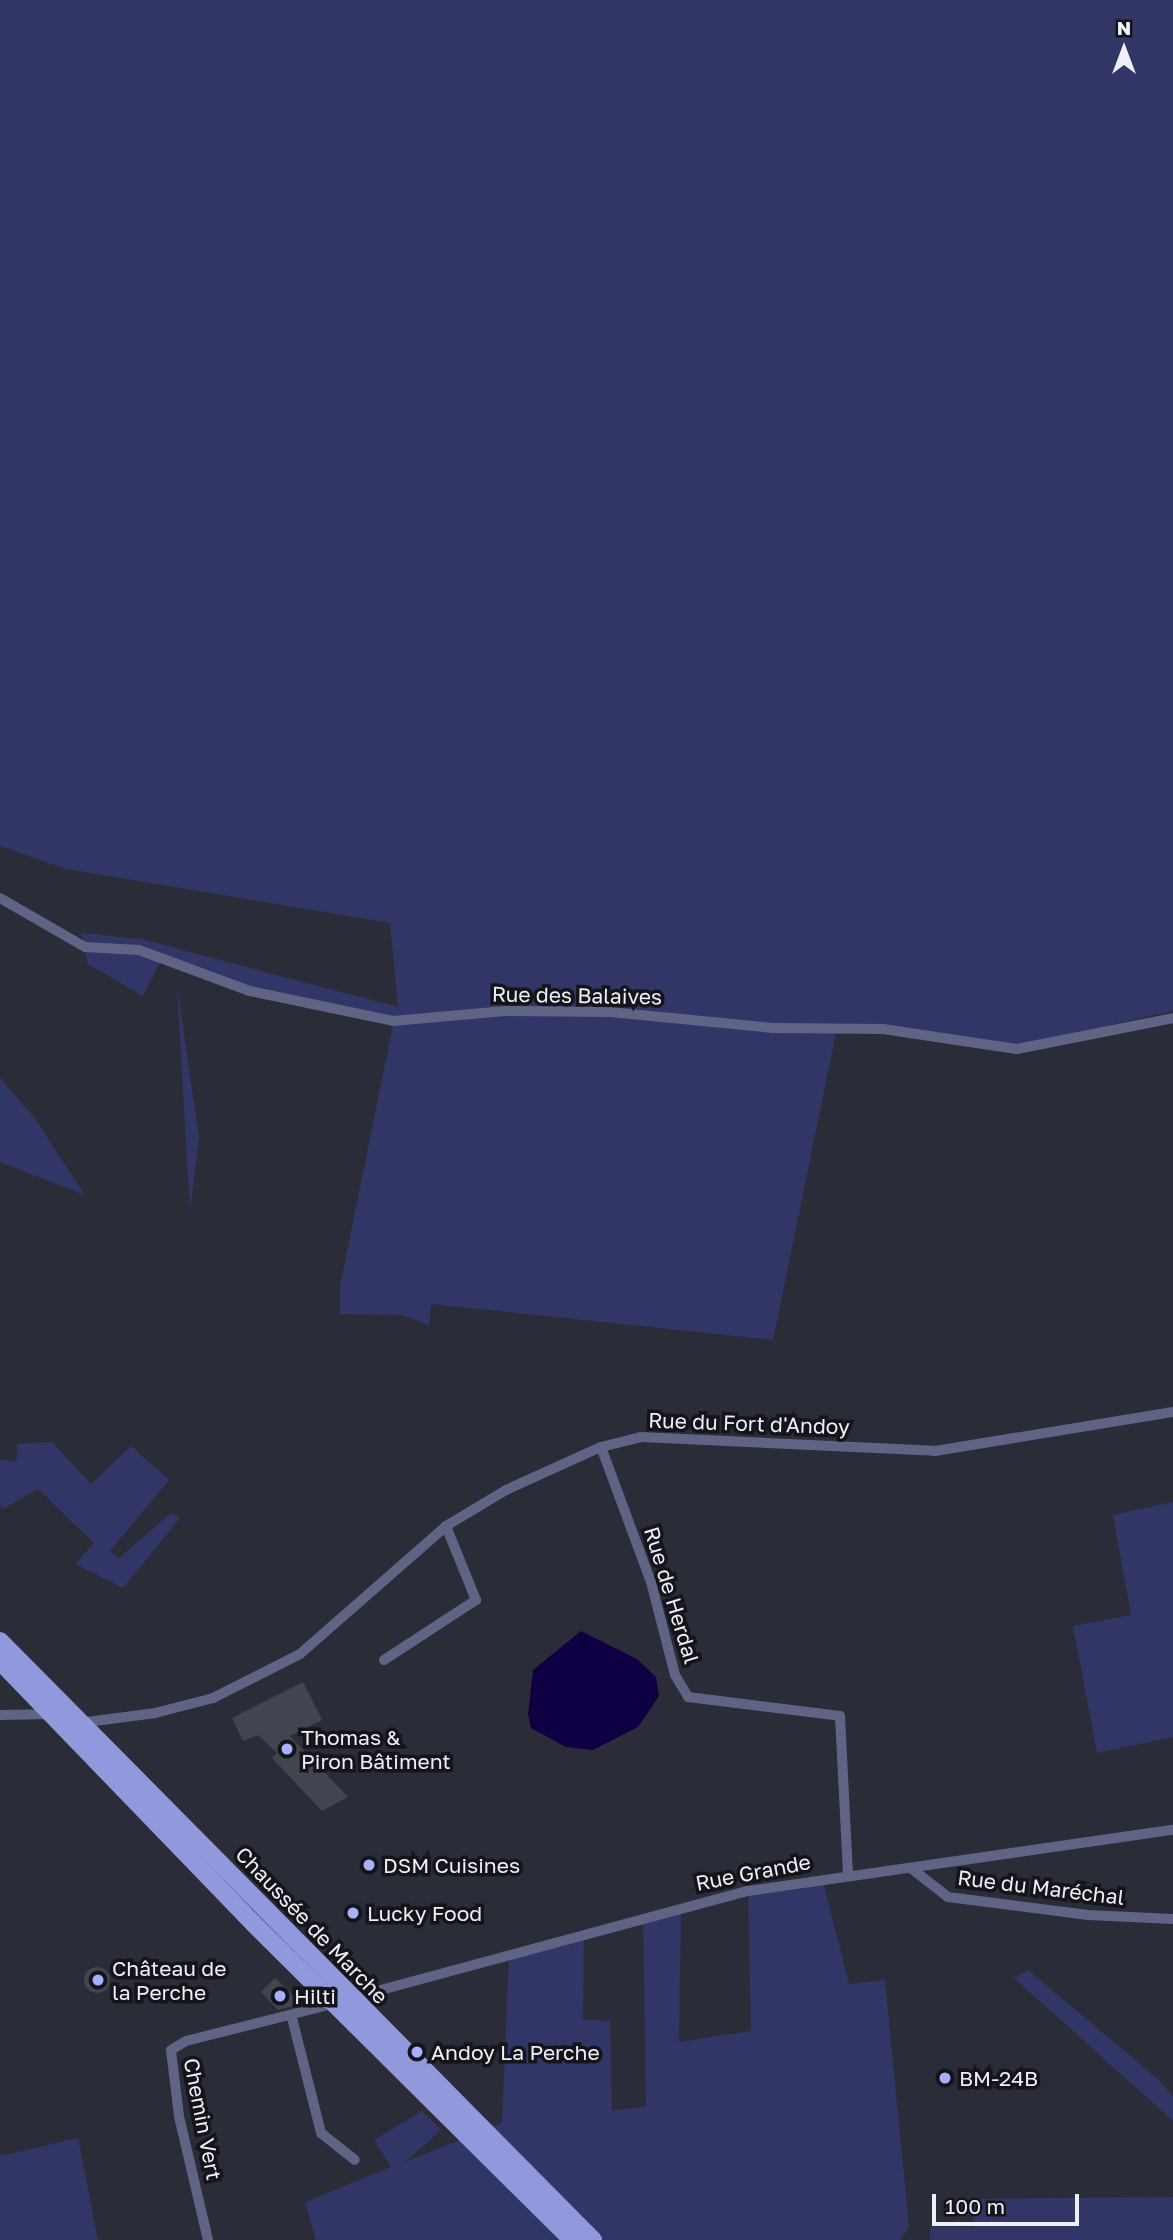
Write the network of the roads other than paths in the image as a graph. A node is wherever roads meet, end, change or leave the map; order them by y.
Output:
1 (0, 898) edge
2 (1173, 1018) edge
3 (1173, 1412) edge
4 (601, 1447) junction
5 (446, 1526) junction
6 (0, 1641) edge
7 (384, 1660) dead end
8 (0, 1661) edge
9 (58, 1710) junction
10 (0, 1715) edge
11 (76, 1728) junction
12 (1173, 1830) edge
13 (912, 1869) junction
14 (848, 1874) junction
15 (1173, 1919) edge
16 (343, 2001) junction
17 (292, 2018) junction
18 (355, 2160) dead end
19 (208, 2240) edge
20 (572, 2240) edge
21 (593, 2240) edge

1 - 2 street, Rue des Balaives
3 - 4 street, Rue du Fort d'Andoy
4 - 5 street, Rue du Fort d'Andoy
4 - 14 street, Rue de Herdal
5 - 7 street
5 - 11 street, Rue du Fort d'Andoy
6 - 9 main road, Chaussée de Marche
8 - 9 main road, Chaussée de Marche
9 - 10 street
9 - 11 main road, Chaussée de Marche
11 - 16 main road, Chaussée de Marche
12 - 13 street, Rue Grande
13 - 14 street, Rue Grande
13 - 15 street, Rue du Maréchal
14 - 16 street, Rue Grande
16 - 17 street, Chemin Vert
16 - 20 main road, Chaussée de Marche
16 - 21 main road, Chaussée de Marche
17 - 18 street
17 - 19 street, Chemin Vert

